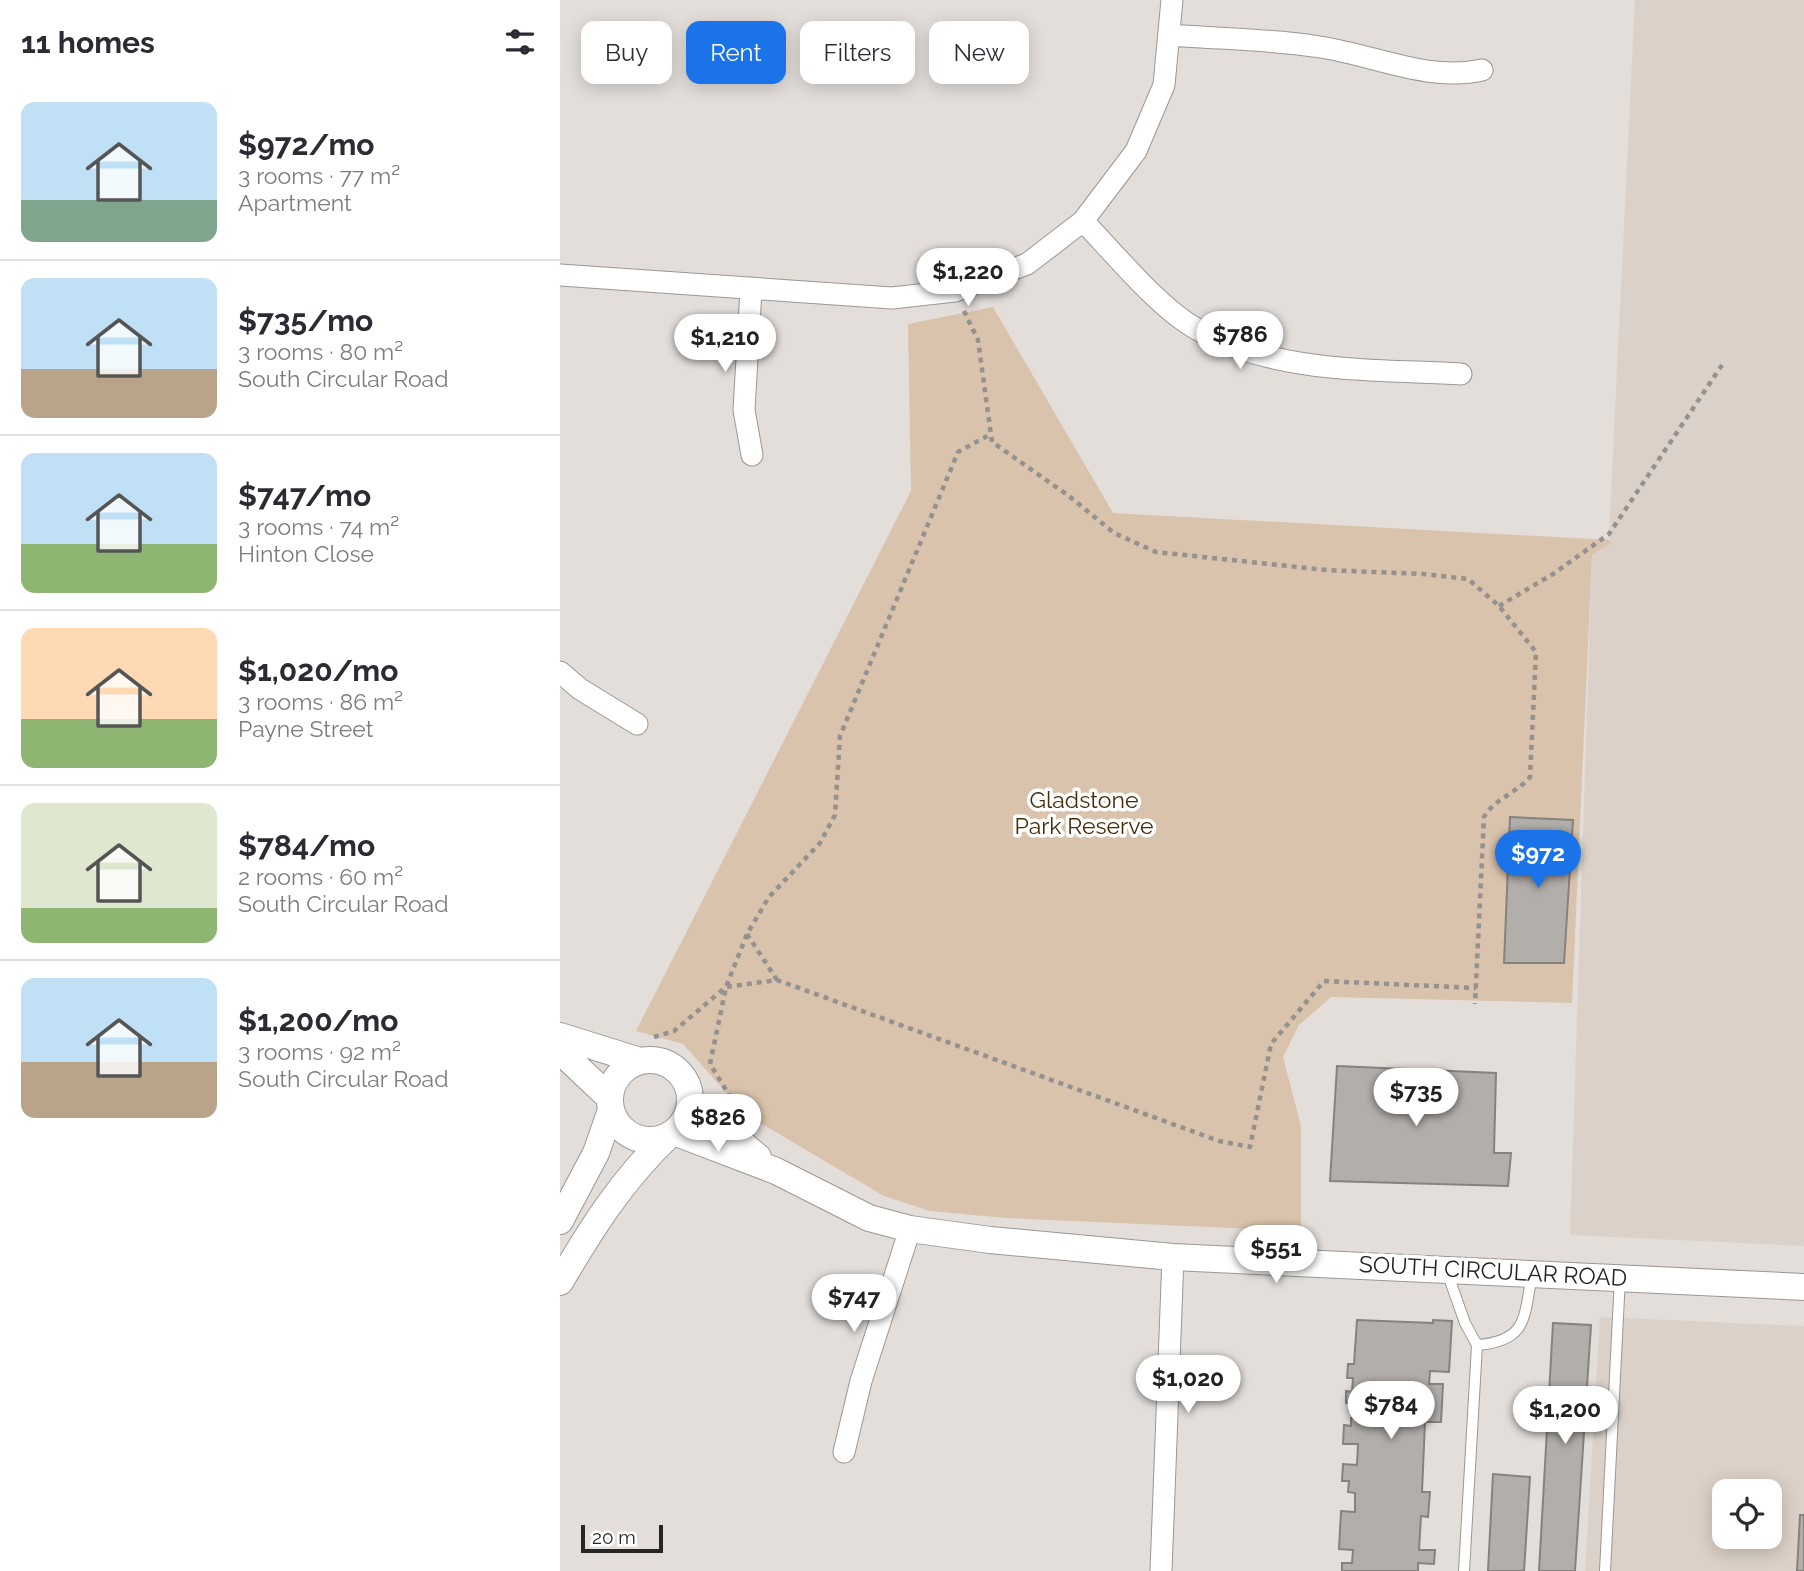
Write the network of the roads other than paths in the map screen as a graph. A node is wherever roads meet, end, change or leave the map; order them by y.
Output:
1 (1172, 0) edge
2 (1170, 35) junction
3 (1482, 70) dead end
4 (1083, 221) junction
5 (560, 275) edge
6 (751, 290) junction
7 (1461, 374) dead end
8 (752, 455) dead end
9 (560, 672) edge
10 (637, 724) dead end
11 (560, 1036) edge
12 (560, 1051) edge
13 (640, 1061) junction
14 (690, 1101) junction
15 (611, 1104) junction
16 (672, 1133) junction
17 (776, 1171) junction
18 (560, 1221) edge
19 (910, 1229) junction
20 (1173, 1257) junction
21 (1446, 1268) junction
22 (1532, 1274) junction
23 (1620, 1278) junction
24 (560, 1282) edge
25 (1804, 1287) edge
26 (1477, 1345) junction
27 (844, 1452) dead end
28 (1161, 1571) edge
29 (1464, 1571) edge
30 (1605, 1571) edge

1 - 2 street
2 - 3 street
2 - 4 street
4 - 6 street
4 - 7 street
5 - 6 street
6 - 8 street
9 - 10 street
11 - 13 street
12 - 15 street
13 - 14 street
13 - 15 street
14 - 16 street
14 - 17 street, SOUTH CIRCULAR ROAD
15 - 16 street
15 - 18 street
16 - 17 street, SOUTH CIRCULAR ROAD
16 - 24 street
17 - 19 street, SOUTH CIRCULAR ROAD
19 - 20 street, SOUTH CIRCULAR ROAD
19 - 27 street
20 - 21 street, SOUTH CIRCULAR ROAD
20 - 28 street
21 - 22 street, SOUTH CIRCULAR ROAD
21 - 26 lane
22 - 23 street, SOUTH CIRCULAR ROAD
22 - 26 lane
23 - 25 street, SOUTH CIRCULAR ROAD
23 - 30 lane
26 - 29 lane

